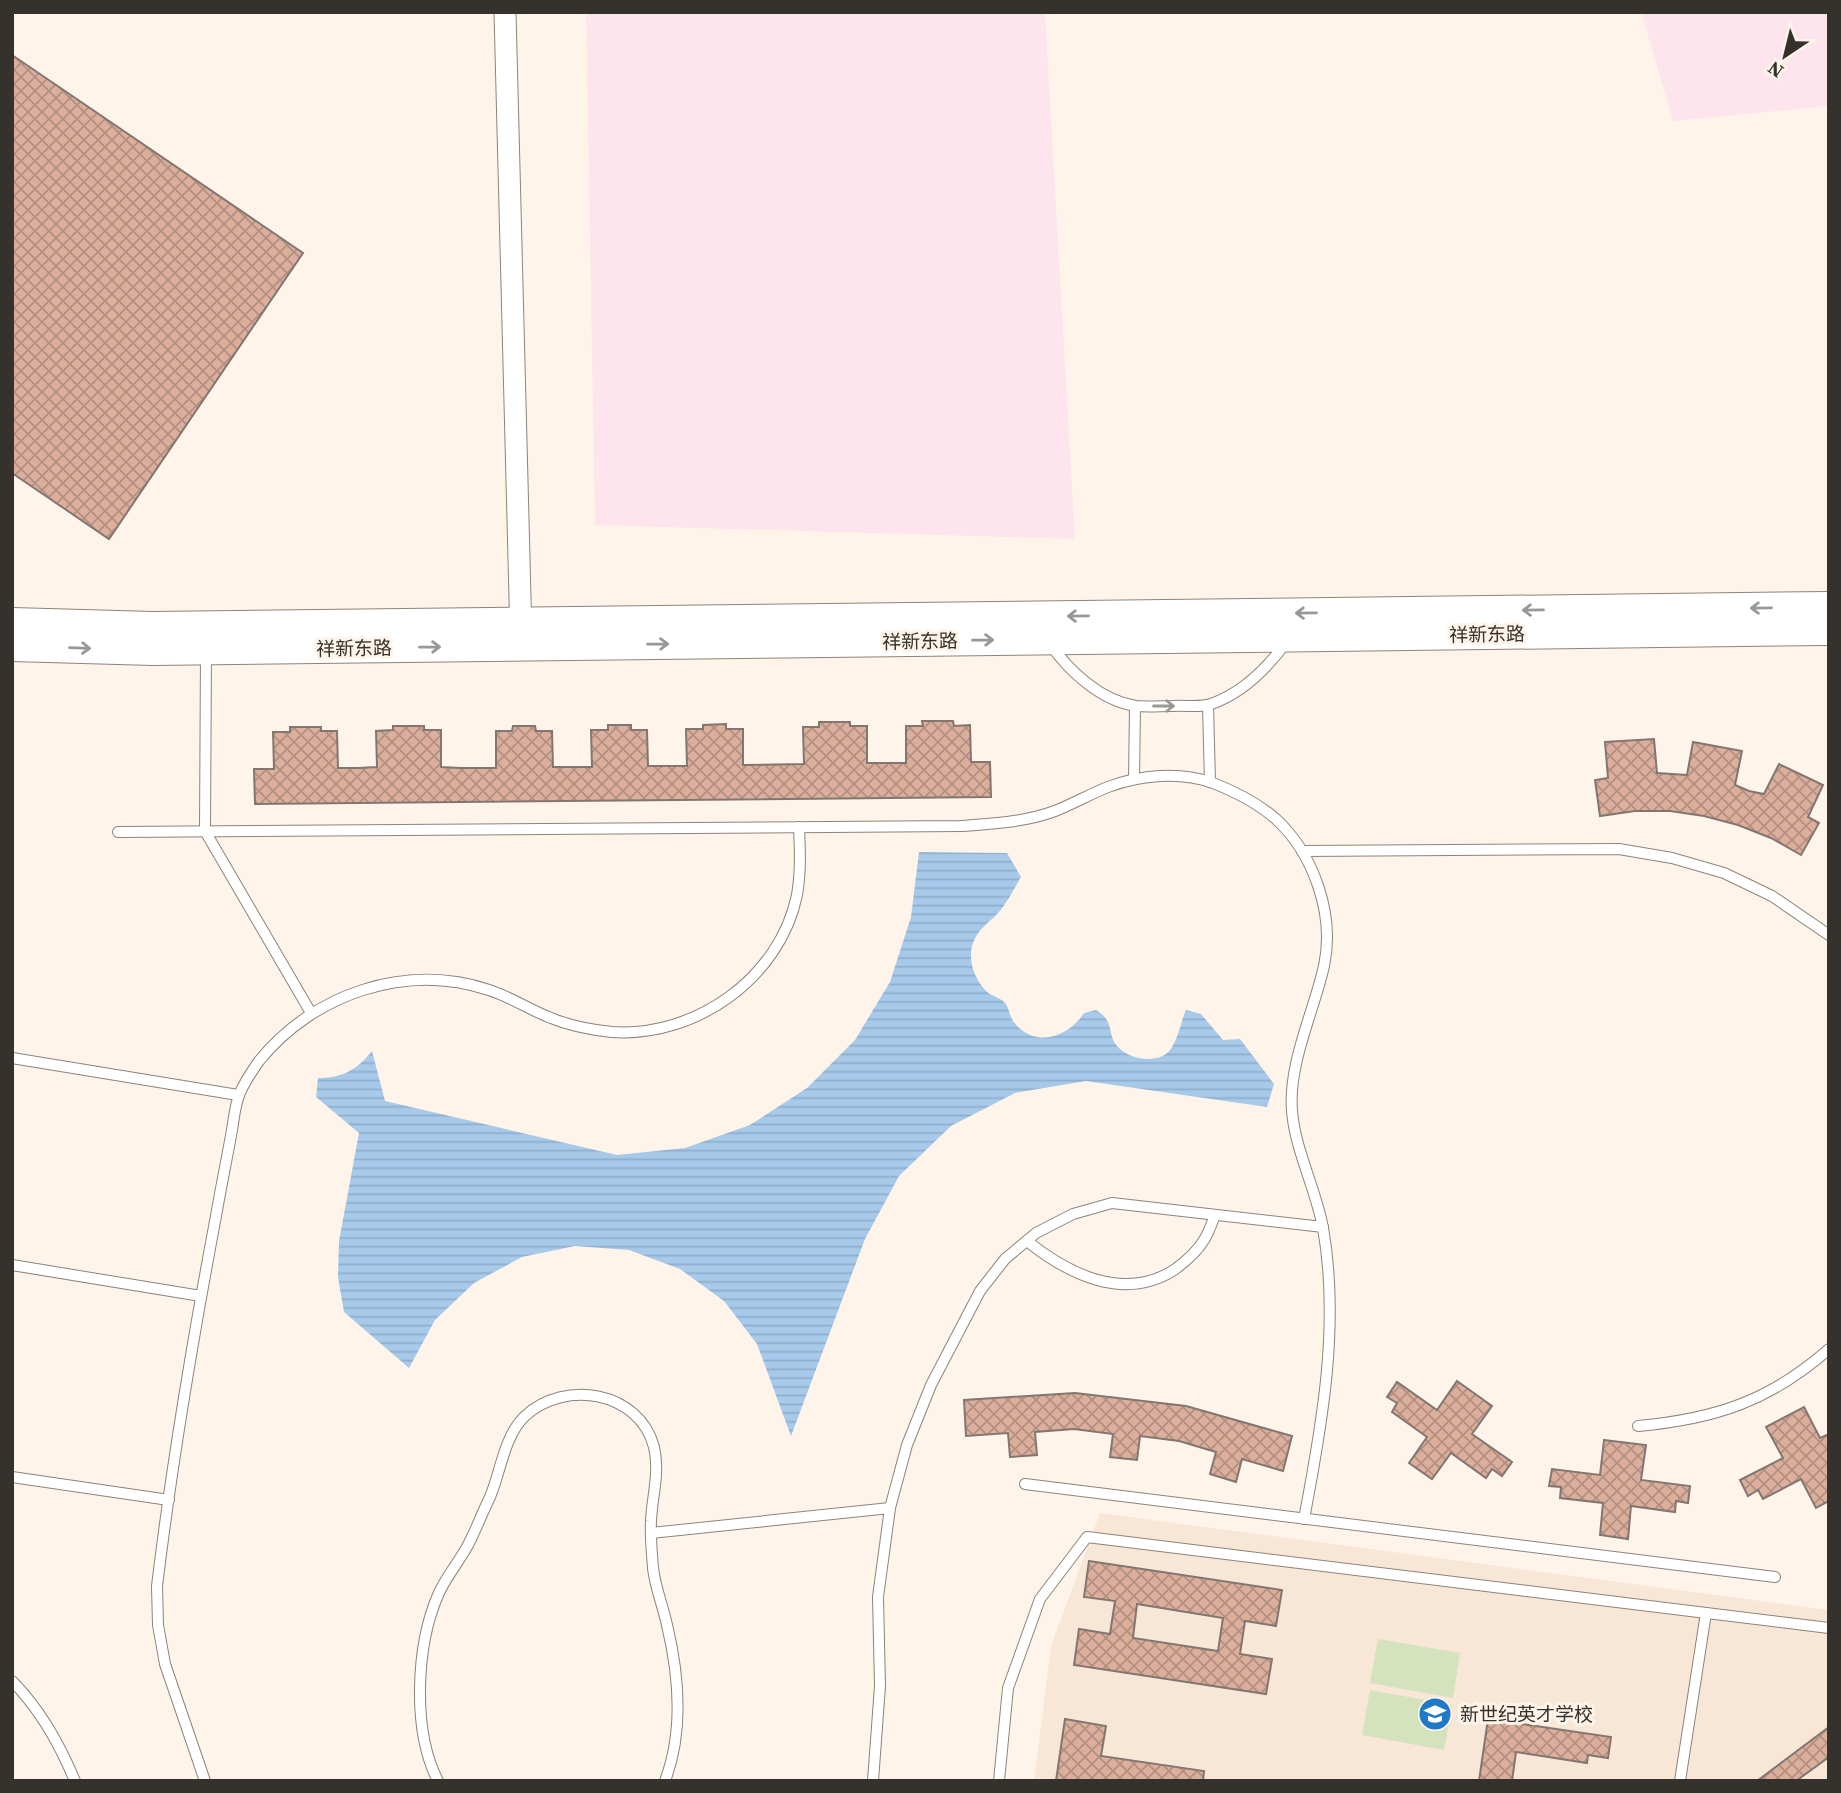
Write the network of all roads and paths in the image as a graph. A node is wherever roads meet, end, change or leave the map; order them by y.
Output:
1 (505, 12) edge
2 (1829, 607) edge
3 (12, 623) edge
4 (1829, 630) edge
5 (521, 634) junction
6 (1290, 636) junction
7 (206, 638) junction
8 (1046, 639) junction
9 (12, 646) edge
10 (1209, 705) junction
11 (1135, 706) junction
12 (1134, 779) junction
13 (1210, 782) junction
14 (799, 827) junction
15 (205, 831) junction
16 (118, 832) dead end
17 (1302, 851) junction
18 (1829, 935) edge
19 (311, 1013) junction
20 (12, 1058) edge
21 (239, 1095) junction
22 (1215, 1215) junction
23 (1323, 1227) junction
24 (1027, 1241) junction
25 (12, 1265) edge
26 (201, 1296) junction
27 (1829, 1349) edge
28 (1638, 1426) dead end
29 (12, 1476) edge
30 (1025, 1484) dead end
31 (169, 1500) junction
32 (890, 1508) junction
33 (1304, 1519) junction
34 (652, 1533) junction
35 (1775, 1577) dead end
36 (1706, 1613) junction
37 (1829, 1628) edge
38 (12, 1681) edge
39 (75, 1781) edge
40 (205, 1781) edge
41 (438, 1781) edge
42 (665, 1781) edge
43 (873, 1781) edge
44 (999, 1781) edge
45 (1680, 1781) edge

1 - 5 street
2 -> 5 street, 祥新东路
3 - 7 street, 祥新东路
4 - 6 street, 祥新东路
5 - 7 street, 祥新东路
5 -> 8 street, 祥新东路
6 - 8 street, 祥新东路
6 - 10 lane
9 -> 7 street, 祥新东路
7 - 15 lane
8 - 11 lane
11 -> 10 lane
10 - 13 lane
11 - 12 lane
12 - 13 lane
12 - 14 lane
13 - 17 lane
14 - 15 lane
14 - 19 lane
15 - 16 lane
15 - 19 lane
17 - 18 lane
17 - 23 lane
19 - 21 lane
20 - 21 lane
21 - 26 lane
22 - 23 lane
22 - 24 lane
22 - 24 lane
23 - 33 lane
24 - 32 lane
25 - 26 lane
26 - 31 lane
27 - 28 lane
29 - 31 lane
30 - 33 lane
31 - 40 lane
32 - 34 lane
32 - 43 lane
33 - 35 lane
34 - 41 lane
34 - 42 lane
36 - 37 lane
36 - 44 lane
36 - 45 lane
38 - 39 lane

